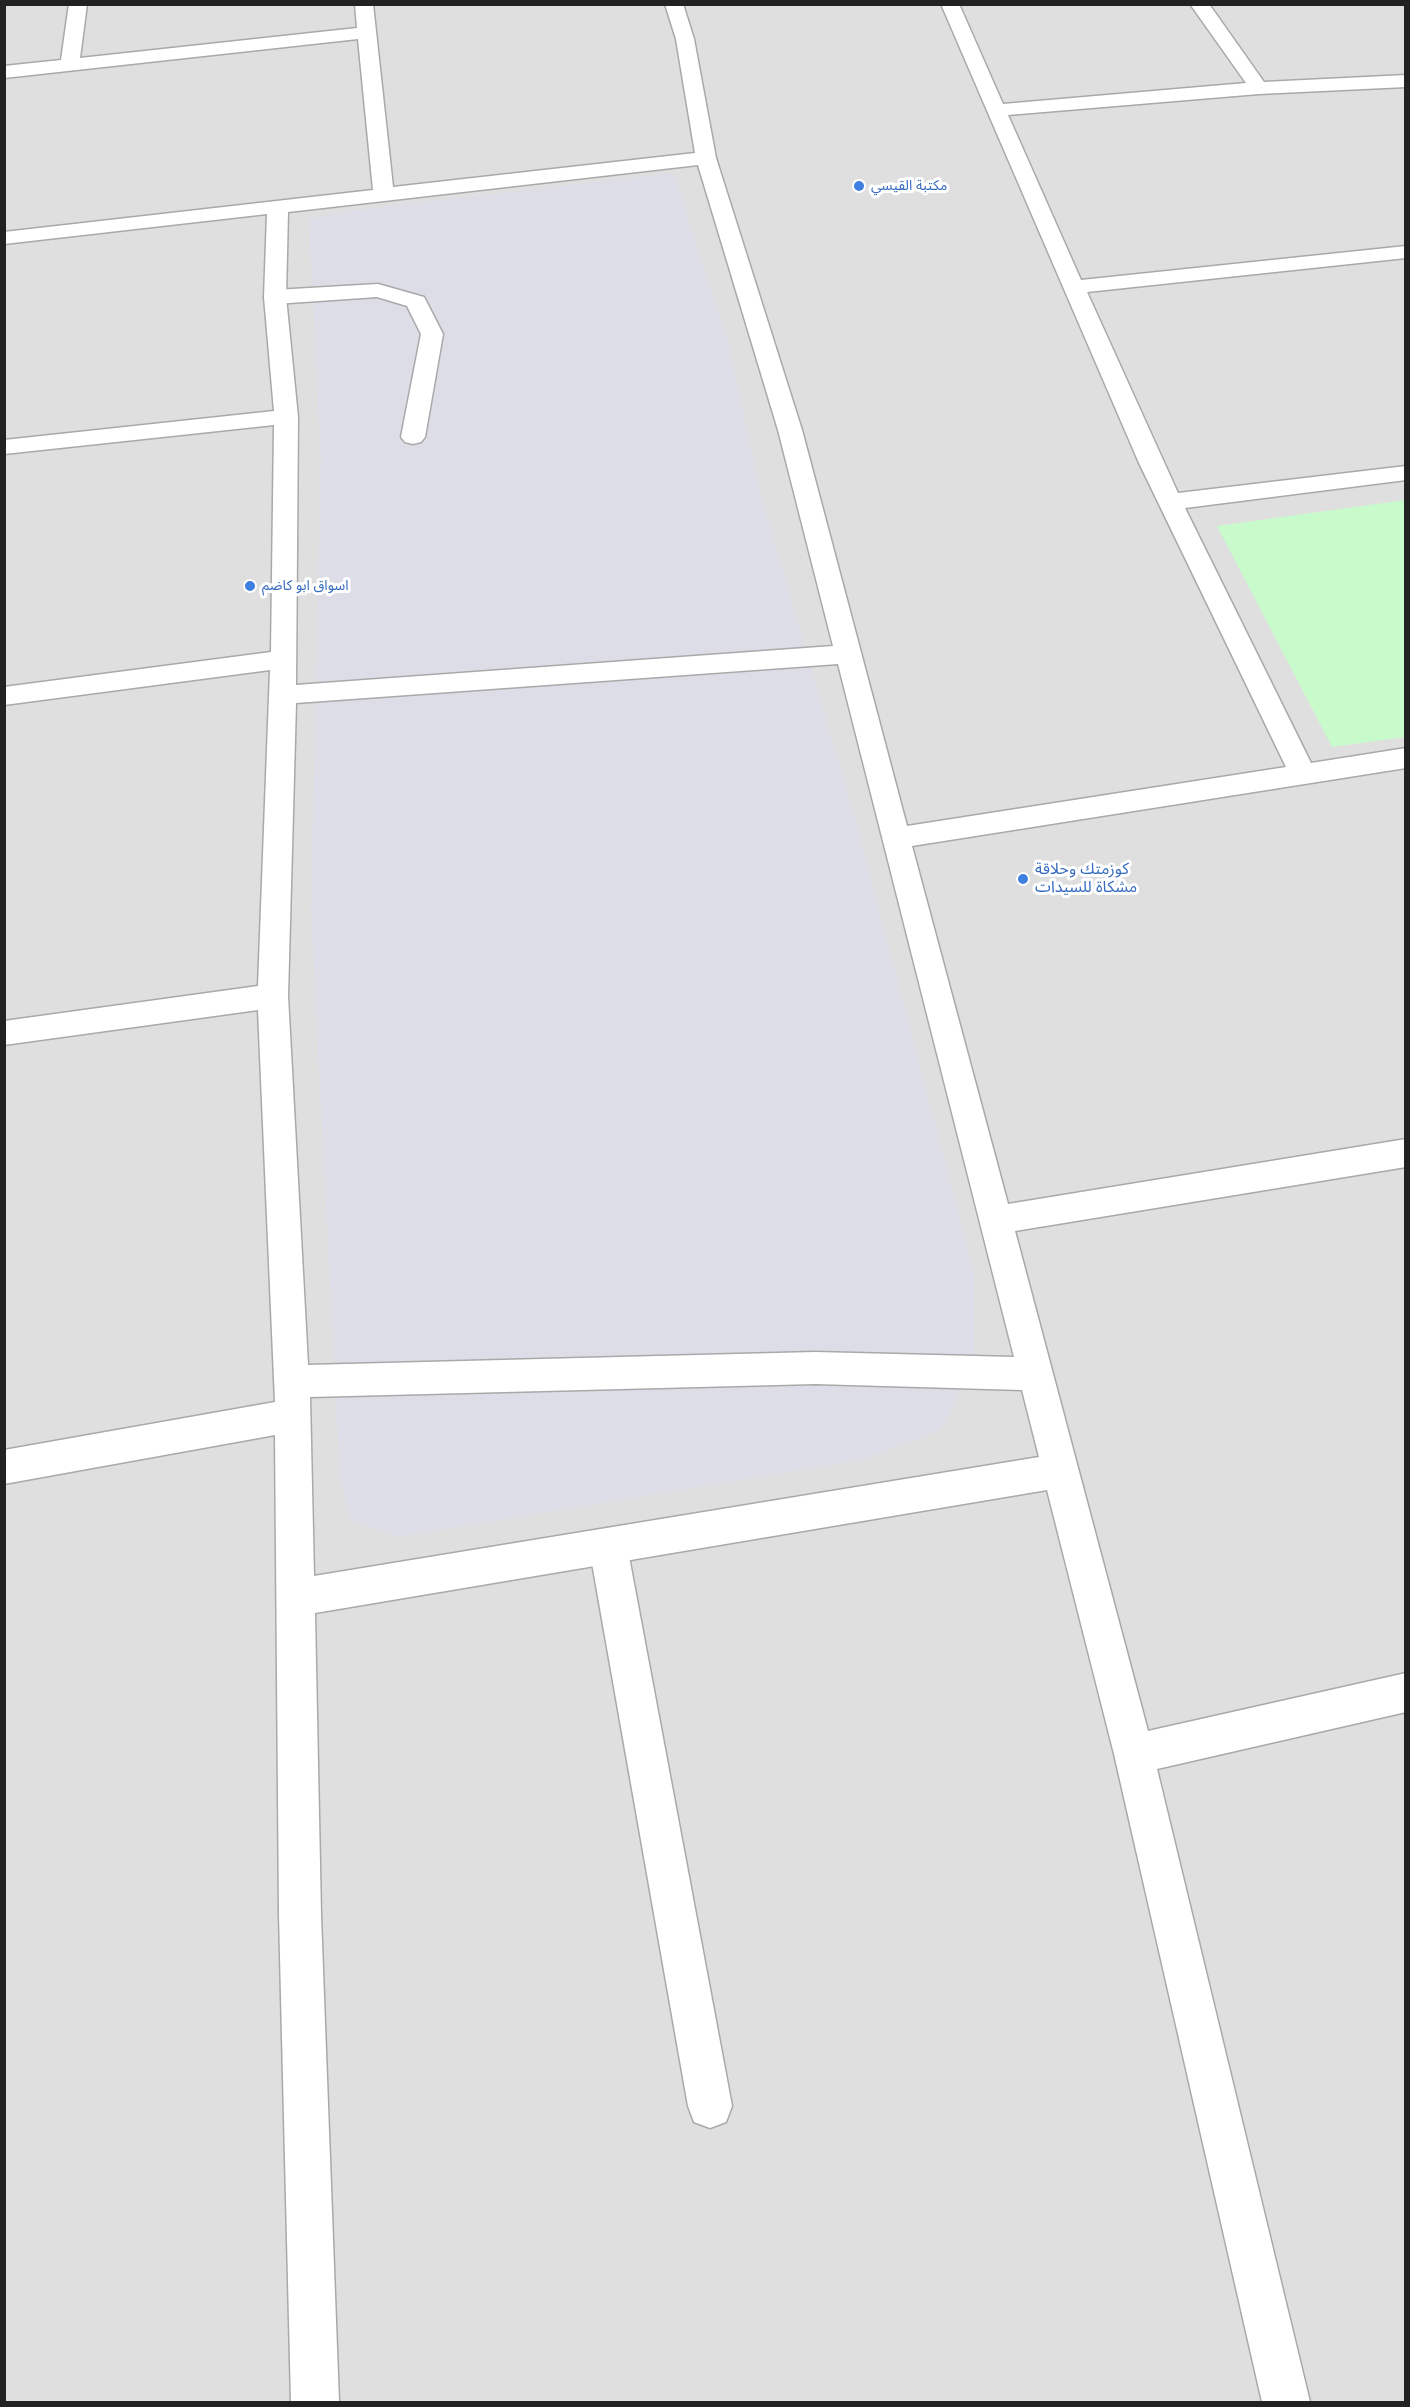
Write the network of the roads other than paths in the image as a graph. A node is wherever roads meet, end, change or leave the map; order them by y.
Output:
1 (78, 4) edge
2 (364, 4) edge
3 (674, 4) edge
4 (950, 4) edge
5 (1199, 4) edge
6 (366, 33) junction
7 (70, 65) junction
8 (4, 72) edge
9 (1406, 81) edge
10 (1259, 88) junction
11 (996, 110) junction
12 (706, 158) junction
13 (384, 195) junction
14 (278, 207) junction
15 (4, 238) edge
16 (1406, 252) edge
17 (1073, 287) junction
18 (275, 297) junction
19 (286, 417) junction
20 (413, 436) dead end
21 (4, 447) edge
22 (1406, 473) edge
23 (1170, 502) junction
24 (848, 654) junction
25 (284, 659) junction
26 (283, 694) junction
27 (4, 696) edge
28 (1406, 758) edge
29 (1303, 774) junction
30 (896, 838) junction
31 (273, 996) junction
32 (4, 1033) edge
33 (1406, 1153) edge
34 (995, 1220) junction
35 (1035, 1374) junction
36 (292, 1398) junction
37 (4, 1467) edge
38 (1060, 1471) junction
39 (608, 1546) junction
40 (296, 1598) junction
41 (1406, 1692) edge
42 (1134, 1754) junction
43 (710, 2106) dead end
44 (315, 2403) edge
45 (1286, 2403) edge

1 - 7 street
2 - 6 street
3 - 12 street
4 - 11 street
5 - 10 street
6 - 7 street
6 - 13 street
7 - 8 street
9 - 10 street
10 - 11 street
11 - 17 street
12 - 13 street
12 - 24 street
13 - 14 street
14 - 15 street
14 - 18 street
16 - 17 street
17 - 23 street
18 - 19 street
18 - 20 street
19 - 21 street
19 - 25 street
22 - 23 street
23 - 29 street
24 - 26 street
24 - 30 street
25 - 26 street
25 - 27 street
26 - 31 street
28 - 29 street
29 - 30 street
30 - 34 street
31 - 32 street
31 - 36 street
33 - 34 street
34 - 35 street
35 - 36 street
35 - 38 street
36 - 37 street
36 - 40 street
38 - 39 street
38 - 42 street
39 - 40 street
39 - 43 street
40 - 44 street
41 - 42 street
42 - 45 street

